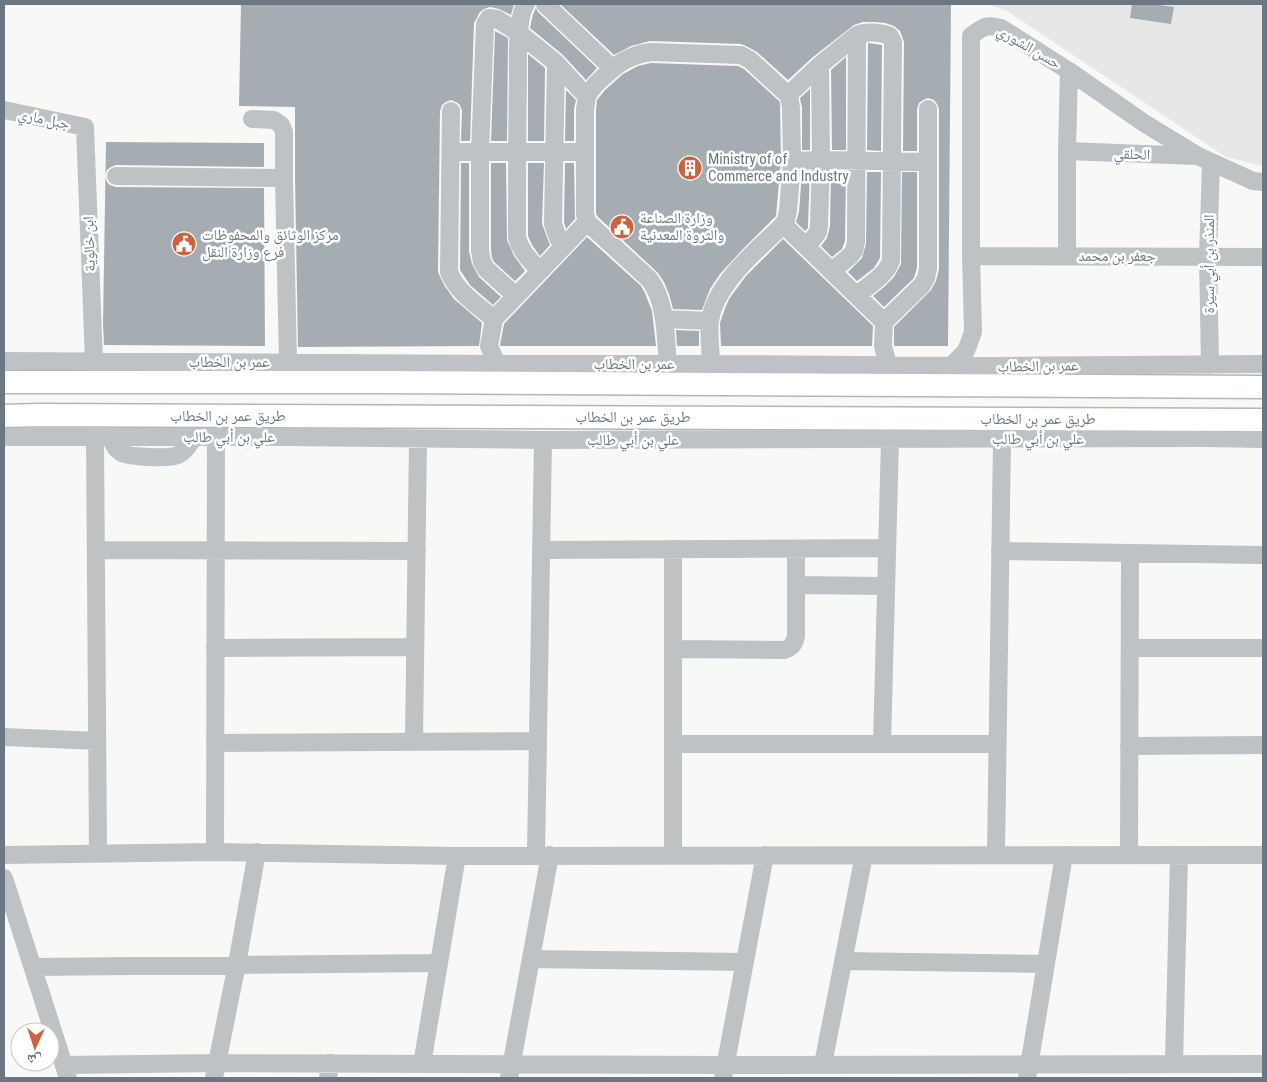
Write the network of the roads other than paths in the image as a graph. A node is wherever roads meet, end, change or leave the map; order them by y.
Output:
1 (526, 4) edge
2 (545, 4) edge
3 (519, 33) junction
4 (857, 35) junction
5 (556, 63) junction
6 (820, 65) junction
7 (612, 68) junction
8 (1070, 71) junction
9 (788, 95) junction
10 (587, 97) junction
11 (928, 109) dead end
12 (4, 110) edge
13 (451, 112) dead end
14 (252, 119) dead end
15 (85, 127) joint
16 (451, 152) junction
17 (480, 152) junction
18 (516, 152) junction
19 (555, 152) junction
20 (585, 152) junction
21 (1067, 152) junction
22 (821, 160) junction
23 (1204, 160) junction
24 (792, 161) junction
25 (857, 162) junction
26 (891, 162) junction
27 (927, 162) junction
28 (116, 176) dead end
29 (284, 178) junction
30 (1263, 182) edge
31 (588, 222) junction
32 (788, 229) dead end
33 (564, 246) junction
34 (807, 247) junction
35 (971, 256) junction
36 (1068, 256) junction
37 (1208, 257) junction
38 (1263, 257) edge
39 (540, 271) junction
40 (832, 271) junction
41 (857, 295) junction
42 (516, 296) junction
43 (664, 318) junction
44 (494, 319) junction
45 (710, 321) junction
46 (884, 322) junction
47 (973, 332) junction
48 (4, 361) edge
49 (94, 361) junction
50 (55, 362) junction
51 (288, 362) junction
52 (361, 363) junction
53 (497, 364) junction
54 (668, 364) junction
55 (711, 364) junction
56 (1210, 364) junction
57 (1263, 364) edge
58 (888, 365) junction
59 (952, 365) junction
60 (1164, 365) junction
61 (994, 366) junction
62 (29, 381) junction
63 (4, 382) edge
64 (385, 382) junction
65 (1203, 386) junction
66 (1263, 387) edge
67 (4, 416) edge
68 (321, 416) junction
69 (1170, 419) junction
70 (1263, 420) edge
71 (4, 437) edge
72 (103, 437) junction
73 (216, 437) junction
74 (286, 437) junction
75 (1202, 438) junction
76 (418, 439) junction
77 (1002, 439) junction
78 (1263, 439) edge
79 (543, 440) junction
80 (890, 440) junction
81 (887, 548) junction
82 (796, 549) junction
83 (96, 550) junction
84 (216, 550) junction
85 (541, 550) junction
86 (673, 550) junction
87 (416, 551) junction
88 (1000, 551) junction
89 (1130, 553) junction
90 (1263, 555) edge
91 (796, 585) junction
92 (886, 586) junction
93 (416, 647) junction
94 (215, 648) junction
95 (1130, 648) junction
96 (1263, 648) edge
97 (673, 649) junction
98 (4, 737) edge
99 (97, 741) junction
100 (538, 741) junction
101 (414, 742) junction
102 (215, 743) junction
103 (673, 744) junction
104 (882, 744) junction
105 (997, 744) junction
106 (1263, 745) edge
107 (1129, 746) junction
108 (215, 852) junction
109 (257, 852) junction
110 (98, 854) junction
111 (4, 855) edge
112 (543, 855) junction
113 (673, 855) junction
114 (765, 855) junction
115 (864, 855) junction
116 (996, 855) junction
117 (1064, 855) junction
118 (1129, 855) junction
119 (1179, 855) junction
120 (1263, 855) edge
121 (457, 856) junction
122 (4, 878) edge
123 (531, 959) junction
124 (843, 961) junction
125 (745, 962) junction
126 (439, 963) junction
127 (237, 964) junction
128 (1046, 964) junction
129 (33, 967) junction
130 (422, 1064) junction
131 (823, 1064) junction
132 (1174, 1064) junction
133 (1263, 1064) edge
134 (215, 1071) edge
135 (329, 1071) edge
136 (510, 1071) edge
137 (619, 1071) edge
138 (916, 1071) edge
139 (1126, 1071) edge
140 (1232, 1071) edge
141 (67, 1072) edge
142 (724, 1072) edge
143 (1028, 1072) edge

1 - 3 street
2 - 7 street
3 - 5 street
3 - 17 street
3 - 18 street
4 - 6 street
4 - 25 street
4 - 26 street
5 - 10 street
5 - 19 street
6 - 9 street
6 - 22 street
7 - 9 street
7 - 10 street
8 - 21 street
8 - 23 street, حسن الشوري
8 - 35 street, حسن الشوري
9 - 24 street
10 - 20 street
11 - 27 street
12 - 15 street, جبل ماري
13 - 16 street
14 - 29 street
15 - 49 street, ابن خالوية
16 - 17 street
16 - 44 street
17 - 18 street
17 - 42 street
18 - 19 street
18 - 39 street
19 - 20 street
19 - 33 street
20 - 31 street
21 - 23 street, الحلقي
21 - 36 street
22 - 24 street
22 - 25 street
22 - 34 street
23 - 30 street, حسن الشوري
23 - 37 street, المنذر بن أبي سيرة
24 - 45 street
25 - 26 street
25 - 40 street
26 - 27 street
26 - 41 street
27 - 46 street
28 - 29 street
29 - 51 street
31 - 33 street
31 - 43 street
32 - 34 street
33 - 39 street
34 - 40 street
35 - 36 street, جعفر بن محمد
35 - 47 street, حسن الشوري
36 - 37 street, جعفر بن محمد
37 - 38 street, جعفر بن محمد
37 - 56 street, المنذر بن أبي سيرة
39 - 42 street
40 - 41 street
41 - 46 street
42 - 44 street
43 - 45 street
43 - 54 street
44 - 53 street
45 - 55 street
46 - 58 street
47 - 59 street, حسن الشوري
47 - 61 street, حسن الشوري
48 - 50 street, عمر بن الخطاب
49 - 50 street, عمر بن الخطاب
49 - 51 street, عمر بن الخطاب
50 - 62 street
51 - 52 street, عمر بن الخطاب
52 - 53 street, عمر بن الخطاب
52 - 64 street
53 - 54 street, عمر بن الخطاب
54 - 55 street, عمر بن الخطاب
55 - 58 street, عمر بن الخطاب
56 - 57 street, عمر بن الخطاب
56 - 60 street, عمر بن الخطاب
58 - 59 street, عمر بن الخطاب
59 - 61 street, عمر بن الخطاب
60 - 61 street, عمر بن الخطاب
60 - 65 street
62 - 63 main road
62 - 64 main road
64 - 65 main road
65 - 66 main road
67 - 68 main road, طريق عمر بن الخطاب
68 - 69 main road, طريق عمر بن الخطاب
68 - 74 street
69 - 70 main road, طريق عمر بن الخطاب
69 - 75 street
71 - 72 street, علي بن أبي طالب
72 - 73 street, علي بن أبي طالب
72 - 83 street
73 - 74 street, علي بن أبي طالب
73 - 84 street
74 - 76 street, علي بن أبي طالب
75 - 77 street, علي بن أبي طالب
75 - 78 street, علي بن أبي طالب
76 - 79 street, علي بن أبي طالب
76 - 87 street
77 - 80 street, علي بن أبي طالب
77 - 88 street
79 - 80 street, علي بن أبي طالب
79 - 85 street
80 - 81 street
81 - 82 street
81 - 92 street
82 - 86 street
82 - 91 street
83 - 84 street
83 - 99 street
84 - 87 street
84 - 94 street
85 - 86 street
85 - 100 street
86 - 97 street
87 - 93 street
88 - 89 street
88 - 105 street
89 - 90 street
89 - 95 street
91 - 92 street
91 - 97 street
92 - 104 street
93 - 94 street
93 - 101 street
94 - 102 street
95 - 96 street
95 - 107 street
97 - 103 street
98 - 99 street
99 - 110 street
100 - 101 street
100 - 112 street
101 - 102 street
102 - 108 street
103 - 104 street
103 - 113 street
104 - 105 street
105 - 116 street
106 - 107 street
107 - 118 street
108 - 109 street
108 - 110 street
109 - 121 street
109 - 127 street
110 - 111 street
112 - 113 street
112 - 121 street
112 - 123 street
113 - 114 street
114 - 115 street
114 - 125 street
115 - 116 street
115 - 124 street
116 - 117 street
117 - 118 street
117 - 128 street
118 - 119 street
119 - 120 street
119 - 132 street
121 - 126 street
122 - 129 street
123 - 125 street
123 - 136 street
124 - 128 street
124 - 131 street
125 - 142 street
126 - 127 street
126 - 130 street
127 - 129 street
127 - 134 street
128 - 143 street
129 - 141 street
130 - 135 street
130 - 136 street
131 - 138 street
131 - 142 street
132 - 139 street
132 - 140 street
133 - 140 street
134 - 135 street
134 - 141 street
136 - 137 street
137 - 142 street
138 - 143 street
139 - 143 street

